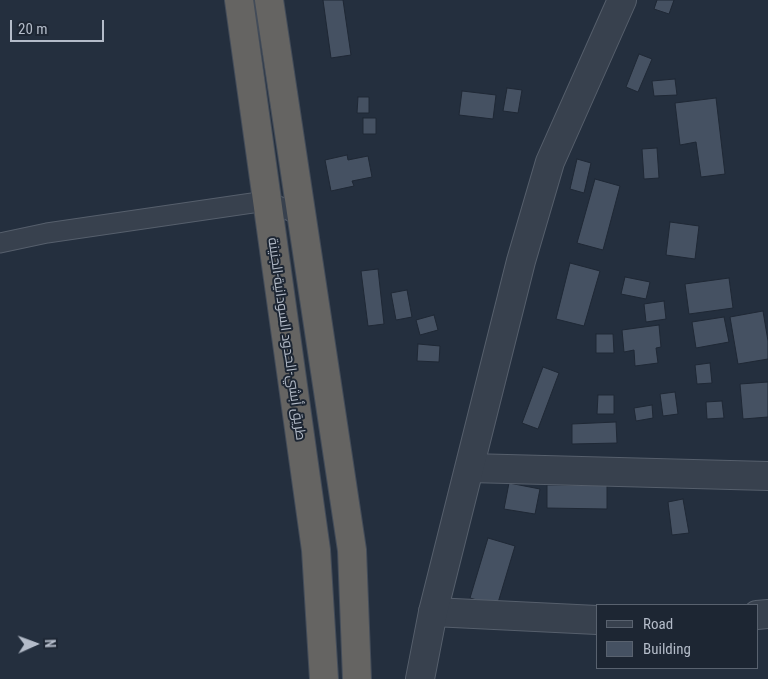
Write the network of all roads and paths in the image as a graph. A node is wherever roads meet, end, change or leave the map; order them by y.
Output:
1 (239, 0) edge
2 (269, 0) edge
3 (622, 0) edge
4 (266, 201) junction
5 (300, 215) junction
6 (0, 243) edge
7 (470, 468) junction
8 (768, 476) edge
9 (432, 612) junction
10 (596, 620) edge
11 (324, 679) edge
12 (358, 679) edge
13 (420, 679) edge

1 - 4 highway, طريق أبشي-الحدود السودانية-الجنينة
2 - 5 highway
3 - 7 street
4 - 5 lane
4 - 6 lane
4 - 11 highway, طريق أبشي-الحدود السودانية-الجنينة
5 - 12 highway
7 - 8 street
7 - 9 street
9 - 10 street
9 - 13 street

